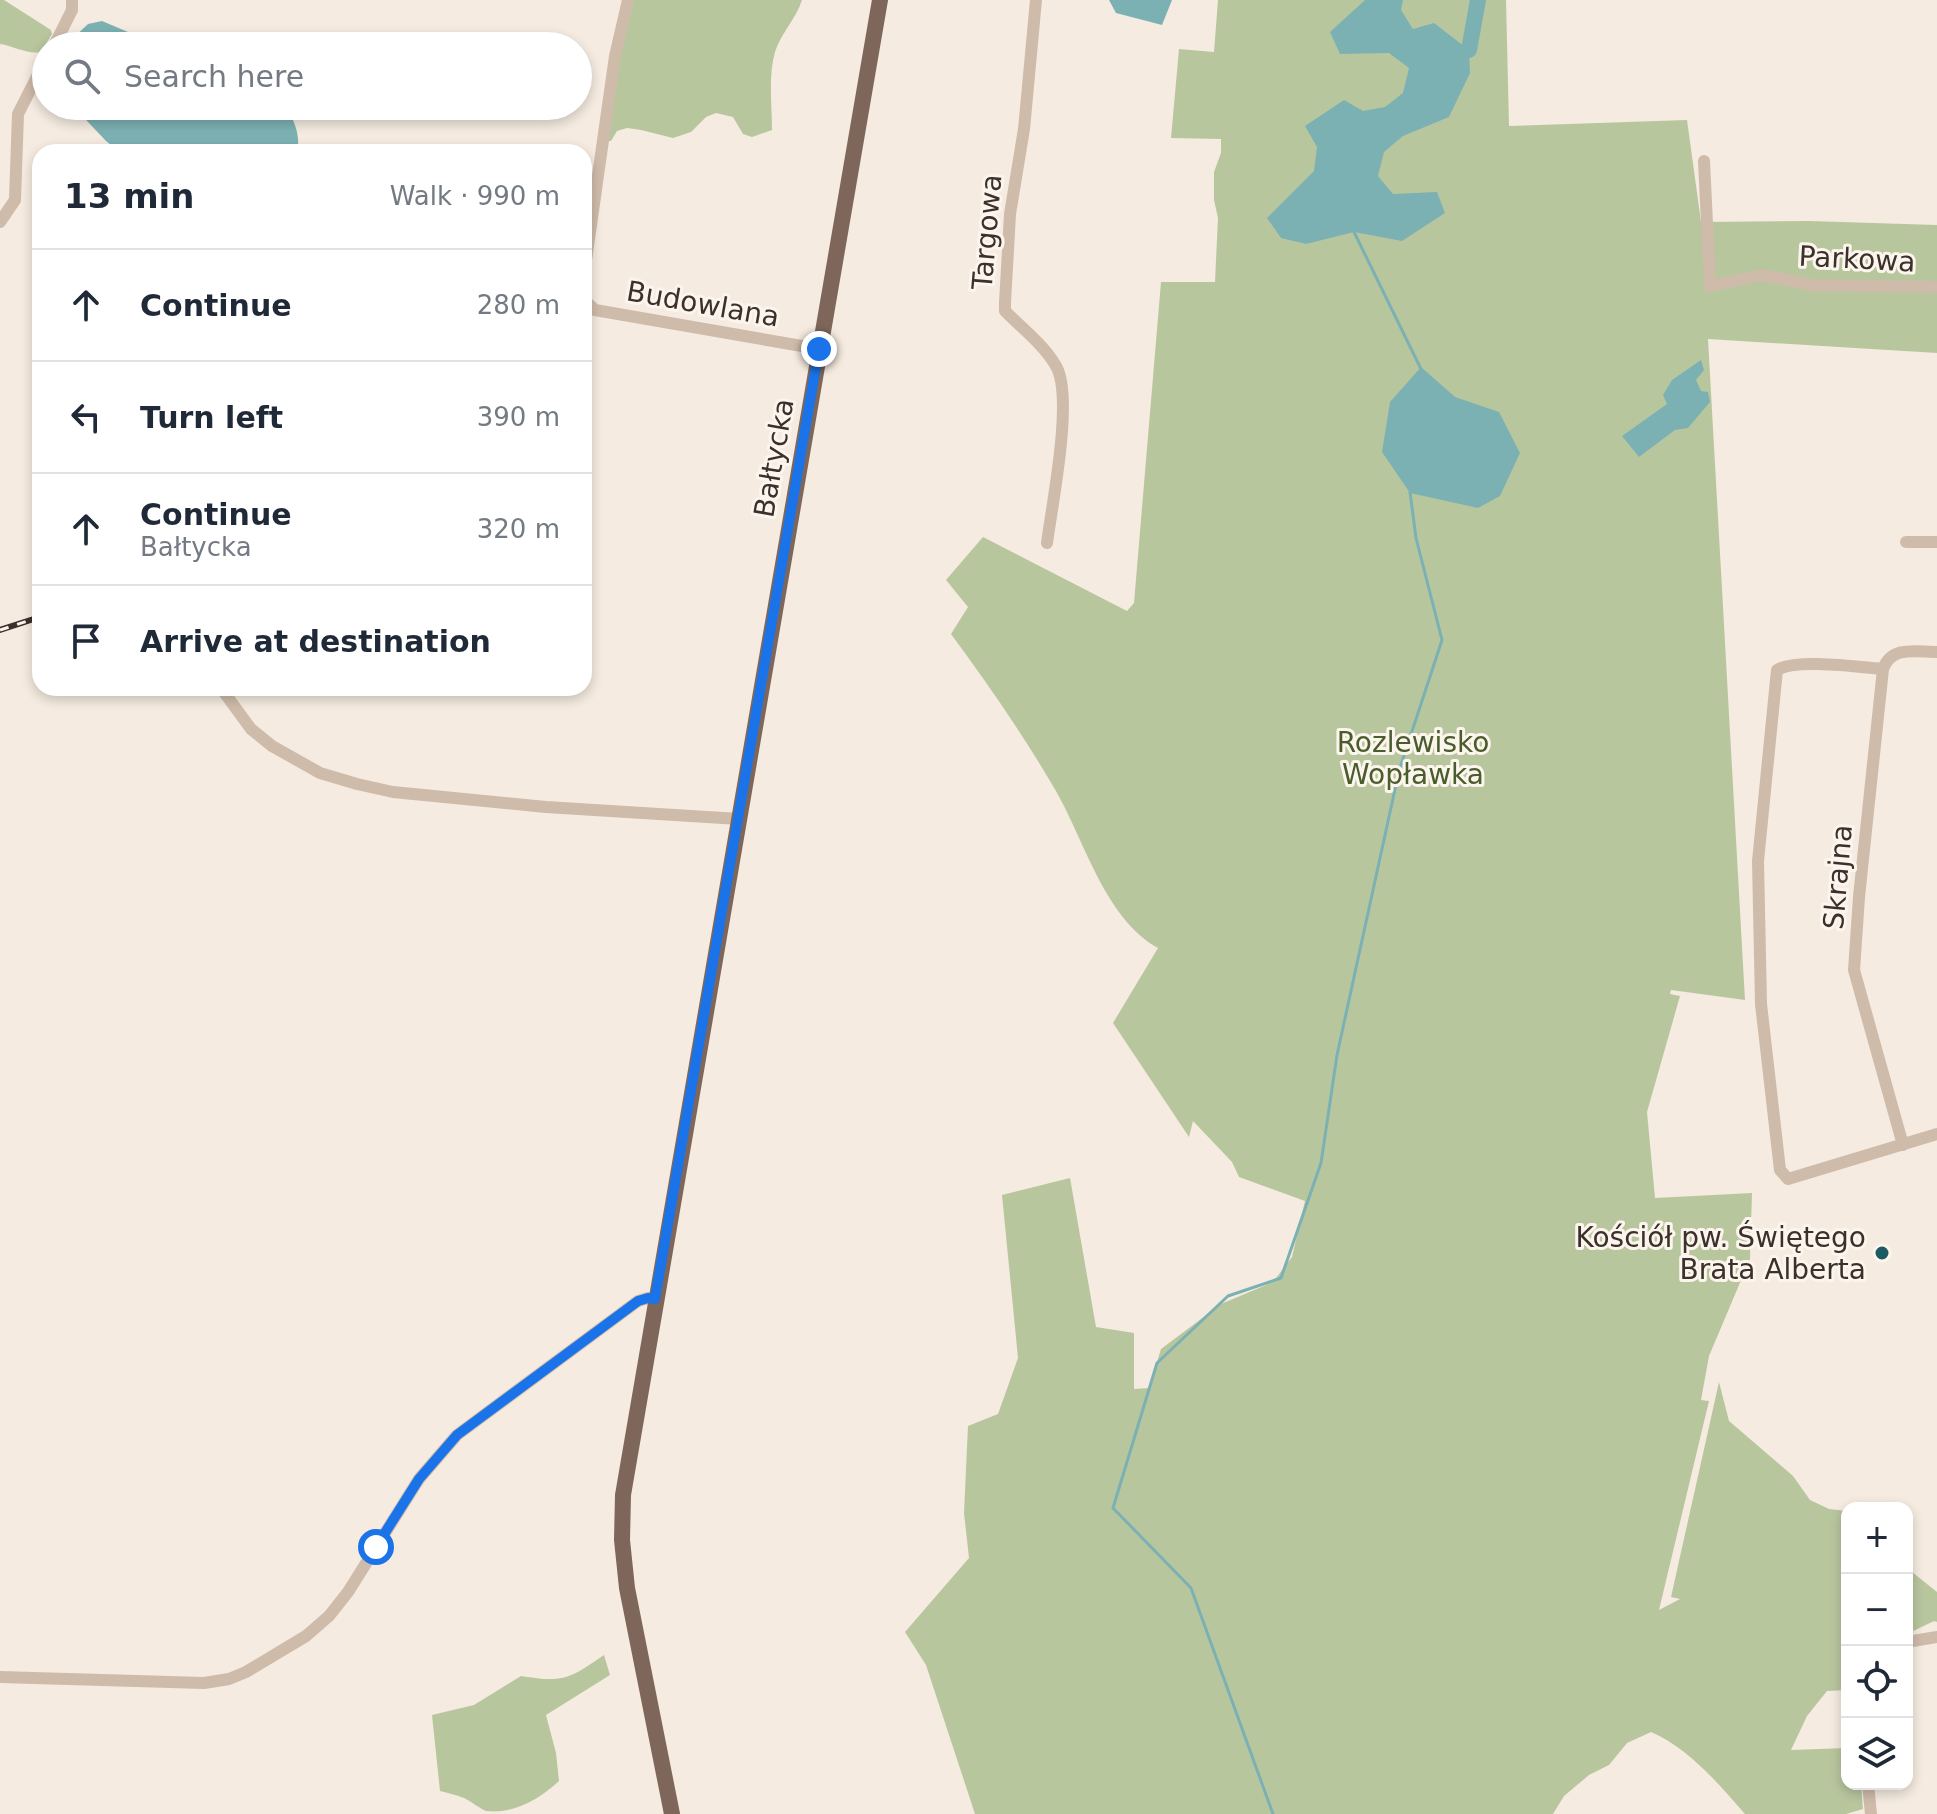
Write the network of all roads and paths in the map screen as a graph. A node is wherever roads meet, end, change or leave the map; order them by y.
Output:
1 (72, 0) edge
2 (628, 0) edge
3 (880, 0) edge
4 (1036, 0) edge
5 (61, 32) edge
6 (32, 86) edge
7 (1704, 161) dead end
8 (592, 218) edge
9 (0, 222) edge
10 (1937, 287) edge
11 (592, 307) edge
12 (819, 349) junction
13 (1906, 542) dead end
14 (1937, 542) edge
15 (1047, 543) dead end
16 (1937, 652) edge
17 (1883, 669) junction
18 (227, 696) edge
19 (739, 819) junction
20 (1937, 1134) edge
21 (1903, 1145) junction
22 (655, 1299) junction
23 (1937, 1637) edge
24 (1913, 1641) edge
25 (0, 1677) edge
26 (1869, 1790) edge
27 (672, 1814) edge
28 (1871, 1814) edge

1 - 5 street
2 - 8 street
3 - 12 main road, Bałtycka
4 - 15 street, Targowa
6 - 9 street
7 - 10 street, Parkowa
11 - 12 street, Budowlana
12 - 19 main road, Bałtycka
13 - 14 street
16 - 17 street
17 - 21 street, Skrajna
17 - 21 street
18 - 19 street
19 - 22 main road, Bałtycka
20 - 21 street
22 - 25 street
22 - 27 main road, Bałtycka
23 - 24 street
26 - 28 street

